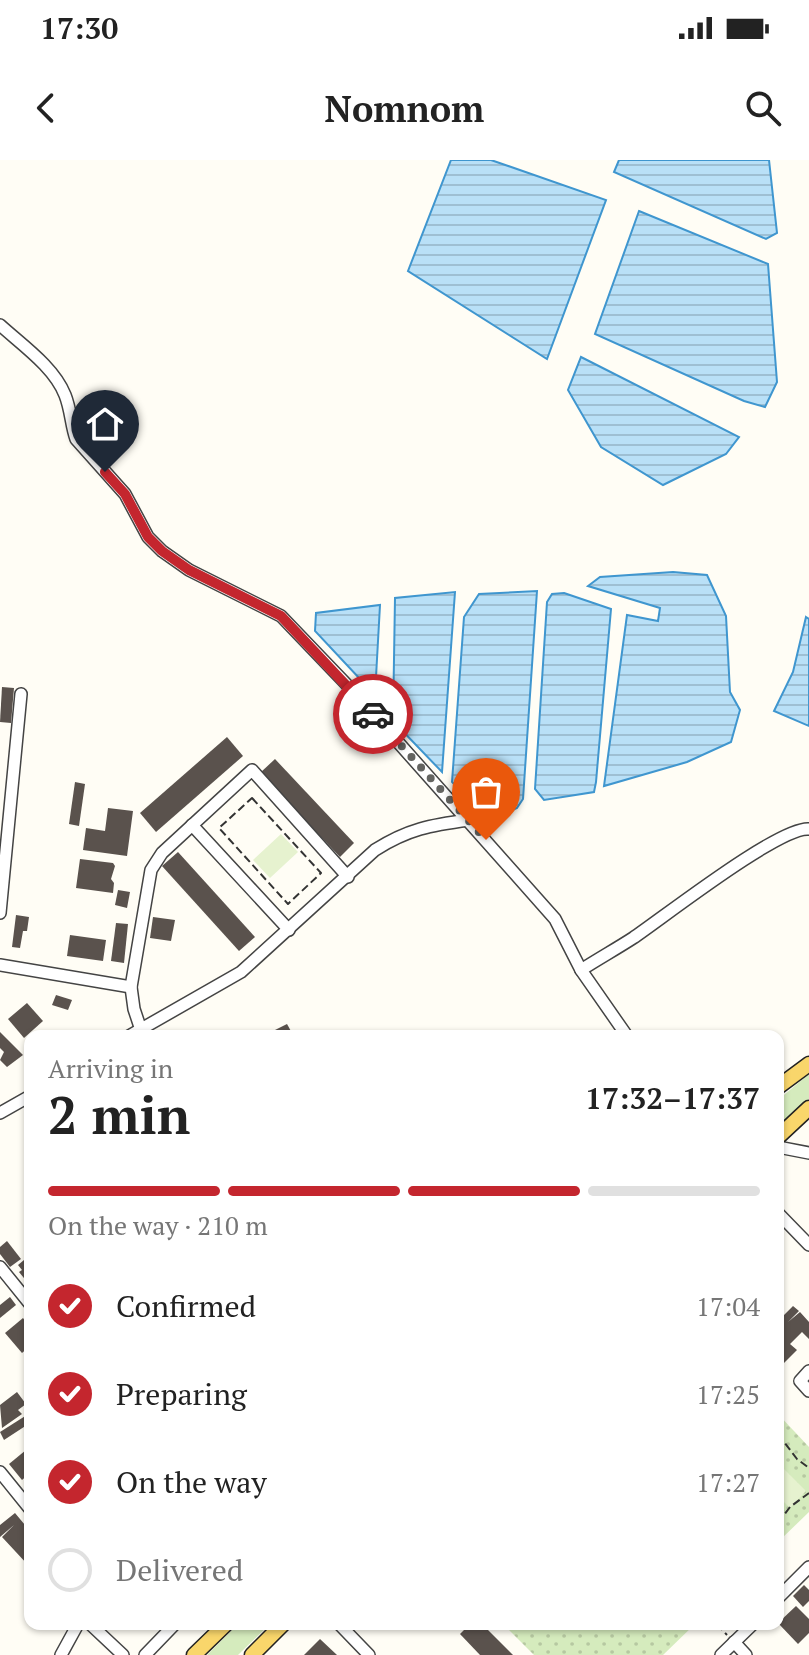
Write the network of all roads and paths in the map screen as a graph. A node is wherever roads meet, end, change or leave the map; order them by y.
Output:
1 (0, 325) edge
2 (21, 694) dead end
3 (469, 820) junction
4 (192, 825) junction
5 (809, 829) edge
6 (321, 873) joint
7 (348, 877) junction
8 (0, 913) edge
9 (289, 930) junction
10 (0, 965) edge
11 (581, 970) junction
12 (131, 987) junction
13 (136, 1030) edge
14 (144, 1030) edge
15 (623, 1030) edge
16 (809, 1064) edge
17 (784, 1083) edge
18 (24, 1099) edge
19 (809, 1108) edge
20 (0, 1113) edge
21 (784, 1131) edge
22 (784, 1148) edge
23 (809, 1153) edge
24 (784, 1219) edge
25 (809, 1245) edge
26 (0, 1267) edge
27 (24, 1297) edge
28 (809, 1371) edge
29 (809, 1391) edge
30 (784, 1442) edge
31 (809, 1468) edge
32 (0, 1472) edge
33 (809, 1493) edge
34 (24, 1502) edge
35 (785, 1513) edge
36 (809, 1567) edge
37 (784, 1592) edge
38 (75, 1630) edge
39 (96, 1630) edge
40 (169, 1630) edge
41 (220, 1630) edge
42 (277, 1630) edge
43 (344, 1630) edge
44 (747, 1630) edge
45 (734, 1642) junction
46 (366, 1654) edge
47 (61, 1655) edge
48 (123, 1655) edge
49 (145, 1655) edge
50 (194, 1655) edge
51 (252, 1655) edge
52 (721, 1655) edge
53 (746, 1655) edge

1 - 3 street
2 - 8 street
3 - 7 street
3 - 11 street
4 - 7 street
4 - 9 street
4 - 12 street
5 - 11 street
6 - 6 path
7 - 9 street
9 - 14 street
10 - 12 street
11 - 15 street
12 - 13 street
16 - 17 main road
18 - 20 street
19 - 21 main road
22 - 23 street
24 - 25 street
26 - 27 street
28 - 29 street
30 - 31 path
32 - 34 street
33 - 35 path
36 - 37 street
38 - 47 street
39 - 48 street
40 - 49 street
41 - 50 main road
42 - 51 main road
43 - 46 street
44 - 45 street
45 - 52 street
45 - 53 street

